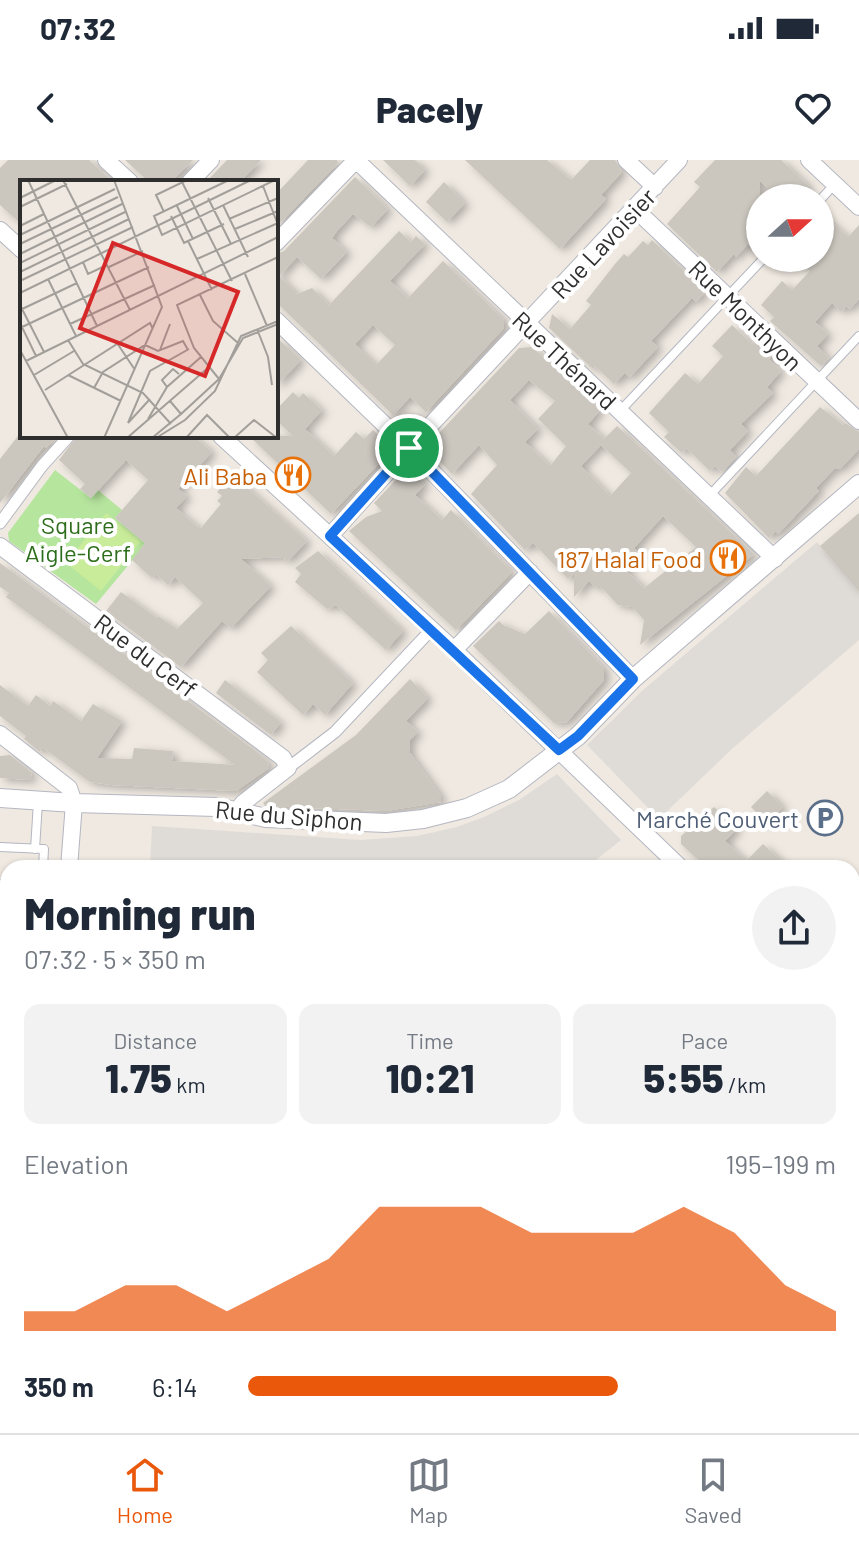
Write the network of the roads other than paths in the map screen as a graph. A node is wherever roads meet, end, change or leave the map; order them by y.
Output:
1 (106, 160) edge
2 (211, 160) edge
3 (356, 160) edge
4 (626, 160) edge
5 (679, 160) edge
6 (809, 160) edge
7 (128, 180) edge
8 (192, 180) edge
9 (835, 184) joint
10 (655, 187) junction
11 (859, 207) edge
12 (635, 209) junction
13 (0, 230) edge
14 (278, 241) edge
15 (20, 248) edge
16 (751, 272) edge
17 (727, 297) junction
18 (278, 322) edge
19 (526, 325) junction
20 (859, 336) edge
21 (816, 382) junction
22 (619, 411) junction
23 (859, 421) edge
24 (67, 438) edge
25 (223, 438) edge
26 (409, 448) junction
27 (859, 484) edge
28 (709, 496) junction
29 (0, 523) edge
30 (330, 536) junction
31 (0, 546) edge
32 (775, 559) junction
33 (530, 572) junction
34 (431, 630) junction
35 (454, 650) junction
36 (633, 679) junction
37 (0, 734) edge
38 (565, 755) junction
39 (288, 768) junction
40 (0, 798) edge
41 (38, 800) junction
42 (74, 803) junction
43 (235, 813) junction
44 (0, 847) edge
45 (35, 849) junction
46 (43, 860) edge
47 (70, 860) edge
48 (673, 860) edge

1 - 7 street
2 - 8 street
3 - 14 street
3 - 19 street, Rue Thénard
4 - 10 street
5 - 10 street, Rue Lavoisier
6 - 9 street
9 - 11 street
10 - 12 street, Rue Lavoisier
12 - 17 street, Rue Monthyon
12 - 19 street, Rue Lavoisier
13 - 15 street
16 - 17 lane
17 - 21 street, Rue Monthyon
17 - 22 lane
18 - 26 street
19 - 22 street, Rue Thénard
19 - 26 street, Rue Lavoisier
20 - 21 lane
21 - 23 street, Rue Monthyon
21 - 28 lane
22 - 28 street, Rue Thénard
24 - 29 street
25 - 30 street
26 - 30 street, Rue Lavoisier
26 - 33 street
27 - 32 street, Rue du Siphon
28 - 32 street, Rue Thénard
30 - 34 street
31 - 39 street, Rue du Cerf
32 - 36 street, Rue du Siphon
33 - 35 street
33 - 36 street
34 - 35 street
34 - 39 street
35 - 38 street
36 - 38 street, Rue du Siphon
37 - 42 street
38 - 43 street, Rue du Siphon
38 - 48 street
39 - 43 street
40 - 41 street, Rue du Siphon
41 - 42 street, Rue du Siphon
41 - 45 lane
42 - 43 street, Rue du Siphon
42 - 47 street
44 - 45 lane
45 - 46 lane

